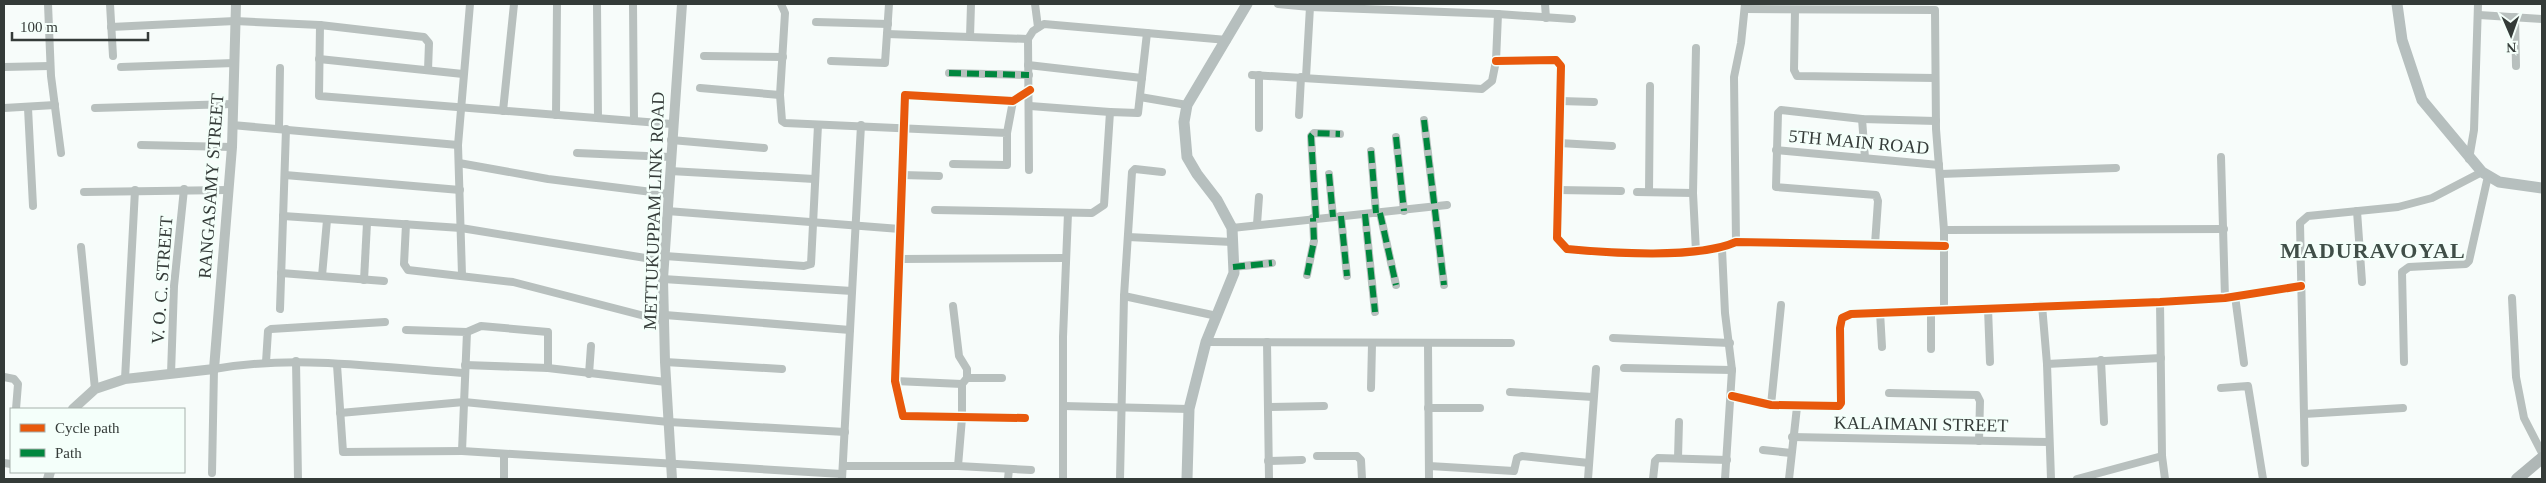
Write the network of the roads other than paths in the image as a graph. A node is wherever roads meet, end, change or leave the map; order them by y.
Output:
1 (48, 4) edge
2 (110, 4) edge
3 (236, 4) edge
4 (470, 4) edge
5 (514, 4) edge
6 (557, 4) edge
7 (597, 4) edge
8 (633, 4) edge
9 (682, 4) edge
10 (781, 4) edge
11 (889, 4) edge
12 (971, 4) edge
13 (1034, 4) edge
14 (1247, 4) edge
15 (1278, 4) edge
16 (1546, 4) edge
17 (2397, 4) edge
18 (2478, 4) edge
19 (1745, 6) edge
20 (1902, 7) edge
21 (1310, 8) junction
22 (1795, 10) junction
23 (1498, 14) junction
24 (2479, 15) junction
25 (2515, 17) junction
26 (1546, 18) junction
27 (1572, 18) dead end
28 (2542, 19) edge
29 (235, 21) junction
30 (816, 22) dead end
31 (888, 24) junction
32 (320, 25) junction
33 (111, 27) junction
34 (1038, 27) junction
35 (1147, 33) junction
36 (887, 34) junction
37 (970, 37) junction
38 (1028, 38) junction
39 (1226, 40) junction
40 (1696, 48) dead end
41 (113, 56) dead end
42 (704, 56) dead end
43 (783, 57) junction
44 (319, 59) junction
45 (830, 60) dead end
46 (1496, 61) junction
47 (234, 62) junction
48 (1028, 65) junction
49 (50, 66) junction
50 (2516, 66) dead end
51 (4, 67) edge
52 (122, 67) dead end
53 (280, 68) dead end
54 (428, 70) junction
55 (949, 73) dead end
56 (463, 74) junction
57 (1029, 74) junction
58 (1304, 77) junction
59 (1142, 78) junction
60 (1935, 78) junction
61 (1650, 86) dead end
62 (700, 88) dead end
63 (1030, 90) junction
64 (780, 95) junction
65 (1140, 97) junction
66 (1013, 101) junction
67 (1560, 101) junction
68 (1594, 102) dead end
69 (233, 104) junction
70 (56, 105) junction
71 (1187, 105) junction
72 (1030, 106) junction
73 (460, 107) junction
74 (4, 108) edge
75 (28, 108) junction
76 (95, 108) dead end
77 (503, 111) junction
78 (1110, 112) junction
79 (556, 115) junction
80 (1299, 115) dead end
81 (598, 118) junction
82 (1862, 119) junction
83 (1424, 120) dead end
84 (634, 121) junction
85 (1936, 121) junction
86 (672, 124) junction
87 (232, 125) junction
88 (818, 125) junction
89 (861, 125) junction
90 (1259, 128) dead end
91 (282, 129) junction
92 (904, 129) junction
93 (1008, 132) junction
94 (1340, 134) dead end
95 (1396, 138) dead end
96 (671, 140) junction
97 (1559, 142) junction
98 (141, 145) dead end
99 (458, 145) junction
100 (1612, 146) dead end
101 (232, 147) junction
102 (764, 148) dead end
103 (1776, 150) junction
104 (1371, 151) dead end
105 (61, 153) dead end
106 (577, 153) dead end
107 (670, 157) junction
108 (2221, 157) dead end
109 (1865, 158) junction
110 (2469, 159) junction
111 (459, 162) junction
112 (954, 164) dead end
113 (1940, 165) junction
114 (2116, 168) dead end
115 (1029, 170) dead end
116 (670, 171) junction
117 (1162, 172) dead end
118 (1329, 174) dead end
119 (1940, 174) junction
120 (2485, 174) junction
121 (285, 175) junction
122 (902, 175) junction
123 (939, 176) dead end
124 (814, 179) junction
125 (2542, 188) edge
126 (184, 189) junction
127 (135, 190) junction
128 (228, 190) junction
129 (460, 190) junction
130 (1558, 190) junction
131 (1621, 191) dead end
132 (84, 192) dead end
133 (1637, 192) dead end
134 (1649, 192) junction
135 (1693, 193) junction
136 (668, 194) junction
137 (1259, 196) dead end
138 (33, 206) dead end
139 (1447, 206) dead end
140 (1435, 207) junction
141 (935, 210) dead end
142 (667, 211) junction
143 (1404, 211) junction
144 (2357, 211) junction
145 (1068, 213) junction
146 (1378, 213) junction
147 (1364, 214) junction
148 (283, 216) junction
149 (1332, 216) junction
150 (1341, 216) junction
151 (1314, 218) junction
152 (327, 220) junction
153 (812, 222) junction
154 (367, 223) junction
155 (406, 224) junction
156 (1257, 224) junction
157 (856, 225) junction
158 (461, 228) junction
159 (1232, 228) junction
160 (900, 229) junction
161 (2224, 229) junction
162 (1944, 230) junction
163 (1128, 237) junction
164 (1232, 242) junction
165 (1736, 242) junction
166 (1875, 244) junction
167 (1945, 246) junction
168 (81, 247) dead end
169 (1722, 249) junction
170 (1696, 252) junction
171 (664, 258) junction
172 (1065, 258) junction
173 (900, 259) junction
174 (1272, 263) dead end
175 (1233, 267) junction
176 (281, 273) junction
177 (462, 275) junction
178 (1306, 275) dead end
179 (322, 276) junction
180 (1347, 276) dead end
181 (663, 279) junction
182 (364, 280) junction
183 (384, 281) dead end
184 (2362, 282) dead end
185 (1396, 285) dead end
186 (1444, 285) dead end
187 (2301, 286) junction
188 (852, 291) junction
189 (1124, 296) junction
190 (2235, 296) junction
191 (2225, 298) junction
192 (2512, 298) dead end
193 (2160, 302) junction
194 (1781, 305) dead end
195 (2042, 305) junction
196 (952, 306) dead end
197 (1988, 308) junction
198 (280, 309) dead end
199 (1931, 310) junction
200 (1944, 310) junction
201 (1375, 312) dead end
202 (1880, 312) junction
203 (1217, 316) junction
204 (664, 318) junction
205 (385, 322) dead end
206 (406, 330) dead end
207 (850, 330) junction
208 (468, 332) junction
209 (1613, 338) dead end
210 (1206, 342) junction
211 (1267, 342) junction
212 (1510, 343) dead end
213 (1730, 343) junction
214 (1372, 344) junction
215 (1428, 344) junction
216 (591, 346) dead end
217 (1882, 347) dead end
218 (1931, 350) dead end
219 (2161, 358) junction
220 (2101, 360) junction
221 (296, 361) junction
222 (266, 362) junction
223 (665, 362) junction
224 (1990, 362) dead end
225 (2404, 362) dead end
226 (2244, 363) dead end
227 (2047, 364) junction
228 (337, 365) junction
229 (548, 368) junction
230 (1624, 368) dead end
231 (214, 369) junction
232 (465, 369) junction
233 (782, 369) dead end
234 (1596, 369) dead end
235 (1732, 370) junction
236 (171, 374) junction
237 (589, 374) junction
238 (4, 377) edge
239 (1002, 378) dead end
240 (125, 379) junction
241 (895, 381) junction
242 (965, 381) junction
243 (666, 382) junction
244 (1371, 388) dead end
245 (2221, 388) dead end
246 (95, 389) junction
247 (1510, 392) dead end
248 (1889, 394) dead end
249 (1732, 396) junction
250 (1593, 397) junction
251 (464, 402) junction
252 (1772, 405) junction
253 (1062, 406) junction
254 (1324, 406) dead end
255 (1268, 407) junction
256 (1797, 407) junction
257 (16, 408) edge
258 (74, 408) edge
259 (1121, 408) junction
260 (1428, 408) junction
261 (1480, 408) dead end
262 (2403, 408) dead end
263 (1189, 409) junction
264 (340, 413) junction
265 (2304, 414) junction
266 (962, 418) junction
267 (1025, 418) dead end
268 (669, 422) junction
269 (1680, 422) dead end
270 (2104, 422) dead end
271 (845, 432) junction
272 (1792, 437) junction
273 (1979, 441) junction
274 (2048, 442) junction
275 (1763, 450) dead end
276 (462, 451) junction
277 (1791, 453) junction
278 (2542, 453) edge
279 (504, 454) junction
280 (1317, 456) dead end
281 (2162, 456) junction
282 (1678, 458) junction
283 (2542, 458) edge
284 (1302, 460) dead end
285 (1727, 460) junction
286 (1268, 461) junction
287 (1589, 463) junction
288 (2305, 463) dead end
289 (671, 464) junction
290 (958, 466) junction
291 (1429, 466) junction
292 (1009, 469) junction
293 (1031, 470) dead end
294 (212, 473) dead end
295 (842, 473) edge
296 (1513, 475) edge
297 (298, 479) edge
298 (504, 479) edge
299 (672, 479) edge
300 (1008, 479) edge
301 (1063, 479) edge
302 (1120, 479) edge
303 (1187, 479) edge
304 (1269, 479) edge
305 (1362, 479) edge
306 (1429, 479) edge
307 (1588, 479) edge
308 (1653, 479) edge
309 (1725, 479) edge
310 (1789, 479) edge
311 (2051, 479) edge
312 (2077, 479) edge
313 (2165, 479) edge
314 (2263, 479) edge
315 (2517, 479) edge

1 - 49 street
2 - 33 street
3 - 29 street, RANGASAMY STREET
4 - 56 street
5 - 77 street
6 - 79 street
7 - 81 street
8 - 84 street
9 - 86 street, METTUKUPPAM LINK ROAD
10 - 43 street
11 - 31 street
12 - 37 street
13 - 34 street
14 - 39 main road
15 - 21 street
16 - 26 street
17 - 110 main road
18 - 24 street
19 - 22 street
19 - 165 street
20 - 22 street
20 - 60 street
21 - 23 street
21 - 58 street
22 - 60 street
23 - 26 street
23 - 46 street
24 - 25 street
24 - 110 street
25 - 28 street
25 - 50 street
26 - 27 street
29 - 32 street
29 - 33 street
29 - 47 street, RANGASAMY STREET
30 - 31 street
31 - 36 street
32 - 44 street
32 - 54 street
33 - 41 street
34 - 35 street
34 - 38 street
35 - 39 street
35 - 59 street
36 - 37 street
36 - 45 street
37 - 38 street
38 - 48 street
39 - 71 main road
40 - 135 street
42 - 43 street
43 - 64 street
44 - 54 street
44 - 73 street
46 - 58 street
46 - 67 street
47 - 52 street
47 - 69 street, RANGASAMY STREET
48 - 57 street
48 - 59 street
49 - 51 street
49 - 70 street
53 - 91 street
54 - 56 street
55 - 57 street
56 - 73 street
57 - 63 street
58 - 80 street
58 - 90 street
59 - 65 street
60 - 85 street
61 - 134 street
62 - 64 street
63 - 66 street
63 - 72 street
64 - 88 street
65 - 71 street
65 - 78 street
66 - 92 street
66 - 93 street
67 - 68 street
67 - 97 street
69 - 76 street
69 - 87 street, RANGASAMY STREET
70 - 75 street
70 - 105 street
71 - 159 main road
72 - 78 street
72 - 115 street
73 - 77 street
73 - 99 street
74 - 75 street
75 - 138 street
77 - 79 street
78 - 145 street
79 - 81 street
81 - 84 street
82 - 85 street
82 - 103 street
82 - 109 street
83 - 140 street
84 - 86 street
85 - 113 street
86 - 96 street, METTUKUPPAM LINK ROAD
87 - 91 street
87 - 101 street, RANGASAMY STREET
88 - 89 street
88 - 124 street
89 - 92 street
89 - 157 street
91 - 99 street
91 - 121 street
92 - 93 street
92 - 122 street
93 - 112 street
94 - 151 street
95 - 143 street
96 - 102 street
96 - 107 street, METTUKUPPAM LINK ROAD
97 - 100 street
97 - 130 street
98 - 101 street
99 - 111 street
101 - 128 street, RANGASAMY STREET
103 - 109 street, 5TH MAIN ROAD
103 - 166 street
104 - 146 street
106 - 107 street
107 - 116 street, METTUKUPPAM LINK ROAD
108 - 161 street
109 - 113 street, 5TH MAIN ROAD
110 - 120 main road
111 - 129 street
111 - 136 street
113 - 119 street
114 - 119 street
116 - 124 street
116 - 136 street, METTUKUPPAM LINK ROAD
117 - 163 street
118 - 149 street
119 - 162 street
120 - 125 main road
120 - 144 street
120 - 225 street
121 - 129 street
121 - 148 street
122 - 123 street
122 - 160 street
124 - 153 street
126 - 127 street
126 - 128 street
126 - 236 street, V. O. C. STREET
127 - 132 street
127 - 240 street
128 - 231 street, RANGASAMY STREET
129 - 158 street
130 - 131 street
130 - 170 street
133 - 134 street
134 - 135 street
135 - 170 street
136 - 142 street, METTUKUPPAM LINK ROAD
137 - 156 street
139 - 140 street
140 - 143 street
140 - 186 street
141 - 145 street
142 - 153 street
142 - 171 street, METTUKUPPAM LINK ROAD
143 - 146 street
144 - 184 street
144 - 187 street
145 - 172 street
146 - 147 street
146 - 185 street
147 - 150 street
147 - 201 street
148 - 152 street
148 - 176 street
149 - 150 street
149 - 151 street
150 - 180 street
151 - 156 street
151 - 178 street
152 - 154 street
152 - 179 street
153 - 157 street
153 - 171 street
154 - 155 street
154 - 182 street
155 - 158 street
155 - 177 street
156 - 159 street
157 - 160 street
157 - 188 street
158 - 171 street
158 - 177 street
159 - 164 main road
160 - 173 street
161 - 162 street
161 - 191 street
162 - 167 street
163 - 164 street
163 - 189 street
164 - 175 main road
165 - 166 street
165 - 169 street
166 - 167 street
167 - 200 street
168 - 246 street
169 - 170 street
169 - 213 street
171 - 181 street, METTUKUPPAM LINK ROAD
172 - 173 street
172 - 253 street
173 - 241 street
174 - 175 street
175 - 203 main road
176 - 179 street
176 - 198 street
177 - 204 street
179 - 182 street
181 - 188 street
181 - 204 street, METTUKUPPAM LINK ROAD
182 - 183 street
187 - 190 street
187 - 265 street
188 - 207 street
189 - 203 street
189 - 259 street
190 - 191 street
190 - 226 street
191 - 193 street
192 - 278 street
193 - 195 street
193 - 219 street
194 - 252 street
195 - 197 street
195 - 227 street
196 - 242 street
197 - 200 street
197 - 224 street
199 - 200 street
199 - 202 street
199 - 218 street
202 - 217 street
202 - 256 street
203 - 210 main road
204 - 207 street
204 - 223 street, METTUKUPPAM LINK ROAD
205 - 222 street
206 - 208 street
207 - 271 street
208 - 229 street
208 - 232 street
209 - 213 street
210 - 211 street
210 - 263 main road
211 - 214 street
211 - 255 street
212 - 215 street
213 - 235 street
214 - 215 street
214 - 244 street
215 - 260 street
216 - 237 street
219 - 220 street
219 - 281 street
220 - 227 street
220 - 270 street
221 - 222 street
221 - 228 street
221 - 297 street
222 - 231 street
223 - 233 street
223 - 243 street, METTUKUPPAM LINK ROAD
227 - 274 street
228 - 232 street
228 - 264 street
229 - 232 street
229 - 237 street
230 - 235 street
231 - 236 street
231 - 294 street
232 - 251 street
234 - 250 street
235 - 249 street
236 - 240 street
237 - 243 street
238 - 257 street
239 - 242 street
240 - 246 street
241 - 242 street
241 - 266 street
242 - 266 street
243 - 268 street, METTUKUPPAM LINK ROAD
245 - 314 street
246 - 258 street
247 - 250 street
248 - 273 street
249 - 252 street
249 - 285 street
250 - 287 street
251 - 264 street
251 - 268 street
251 - 276 street
252 - 256 street
253 - 259 street
253 - 301 street
254 - 255 street
255 - 286 street
256 - 272 street
259 - 263 street
259 - 302 street
260 - 261 street
260 - 291 street
262 - 265 street
263 - 303 main road
264 - 276 street
265 - 288 street
266 - 267 street
266 - 290 street
268 - 271 street
268 - 289 street, METTUKUPPAM LINK ROAD
269 - 282 street
271 - 295 street
272 - 273 street, KALAIMANI STREET
272 - 277 street
273 - 274 street, KALAIMANI STREET
274 - 311 street
275 - 277 street
276 - 279 street
277 - 310 street
279 - 289 street
279 - 298 street
280 - 305 street
281 - 312 street
281 - 313 street
282 - 285 street
282 - 308 street
283 - 315 main road
284 - 286 street
285 - 309 street
286 - 304 street
287 - 296 street
287 - 307 street
289 - 295 street
289 - 299 street, METTUKUPPAM LINK ROAD
290 - 292 street
290 - 295 street
291 - 296 street
291 - 306 street
292 - 293 street
292 - 300 street

